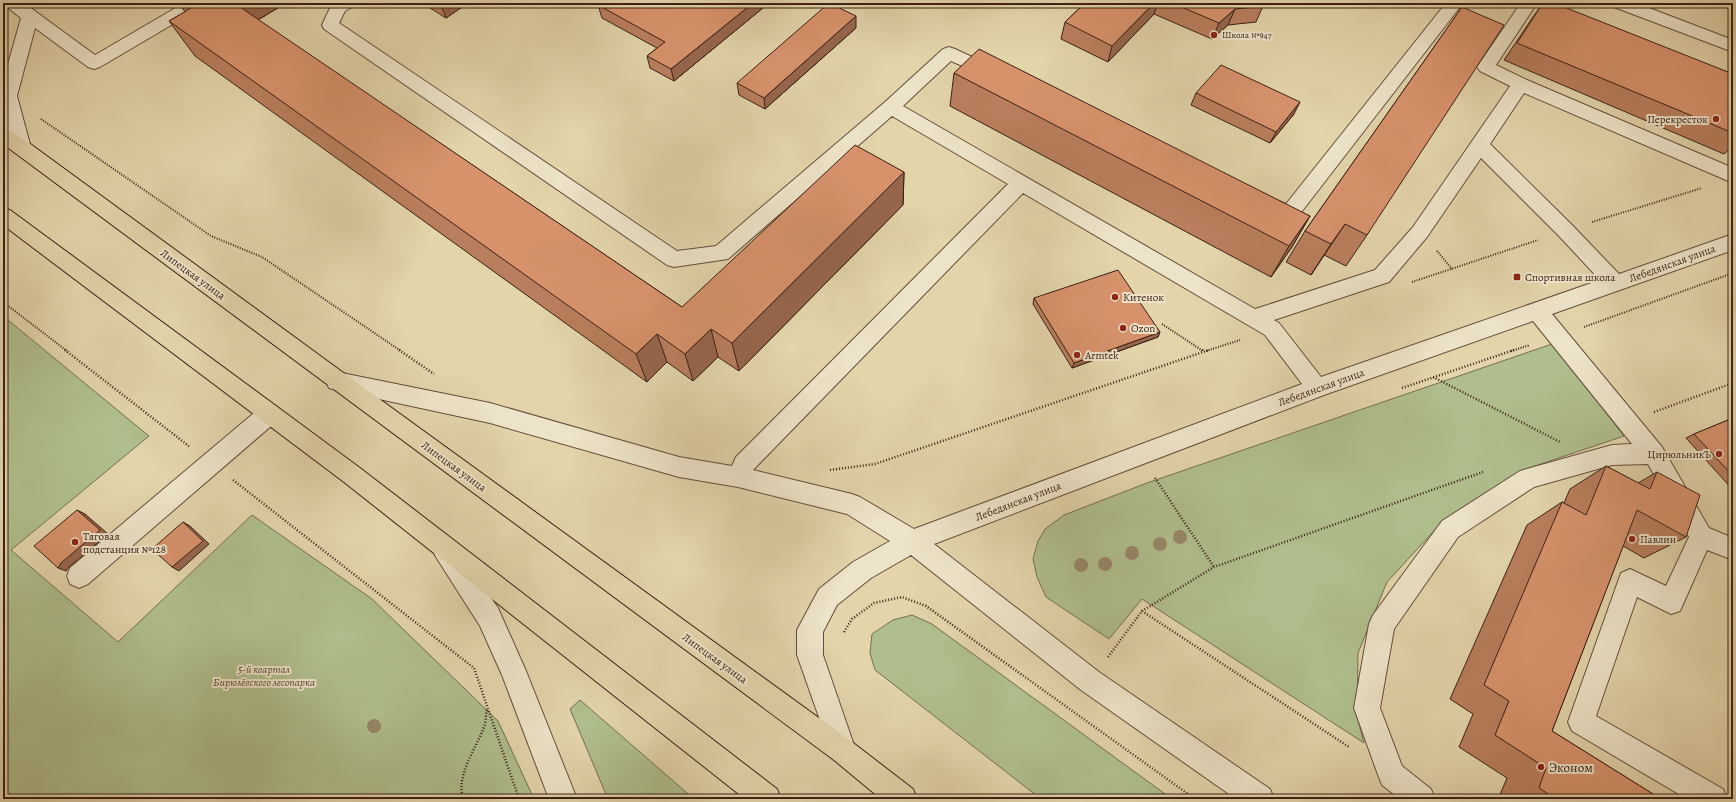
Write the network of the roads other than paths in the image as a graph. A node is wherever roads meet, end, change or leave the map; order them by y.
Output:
1 (13, 3) edge
2 (196, 3) edge
3 (346, 3) edge
4 (1455, 3) edge
5 (1529, 3) edge
6 (1620, 3) edge
7 (30, 16) junction
8 (1733, 46) edge
9 (1006, 80) edge
10 (1521, 84) junction
11 (891, 107) junction
12 (3, 135) edge
13 (1479, 145) junction
14 (22, 148) junction
15 (1733, 176) edge
16 (1021, 183) junction
17 (1254, 197) edge
18 (3, 215) edge
19 (1733, 242) edge
20 (1616, 284) junction
21 (1536, 310) junction
22 (1253, 318) junction
23 (337, 381) junction
24 (1317, 388) junction
25 (269, 414) junction
26 (1654, 454) junction
27 (738, 477) junction
28 (1701, 536) junction
29 (912, 541) junction
30 (441, 545) junction
31 (1733, 549) edge
32 (79, 576) dead end
33 (843, 751) junction
34 (563, 799) edge
35 (766, 799) edge
36 (904, 799) edge
37 (1260, 799) edge
38 (1421, 799) edge
39 (1713, 799) edge

1 - 7 street
2 - 7 street
3 - 11 street
4 - 17 street
5 - 10 street
6 - 8 street
7 - 14 street
9 - 11 street
10 - 13 street
10 - 15 street
11 - 16 street
12 - 14 main road, Липецкая улица
13 - 20 street
13 - 22 street
14 - 23 main road, Липецкая улица
16 - 22 street
16 - 27 street
18 - 25 main road
19 - 20 street, Лебедянская улица
20 - 21 street, Лебедянская улица
21 - 24 street, Лебедянская улица
21 - 26 street
22 - 24 street
23 - 27 street
23 - 33 main road, Липецкая улица
24 - 29 street, Лебедянская улица
25 - 30 main road
25 - 32 street
26 - 28 street
26 - 38 street
27 - 29 street
28 - 31 street
28 - 39 street
29 - 33 street, Лебедянская улица
29 - 37 street
30 - 34 street
30 - 35 main road
33 - 36 main road, Липецкая улица

